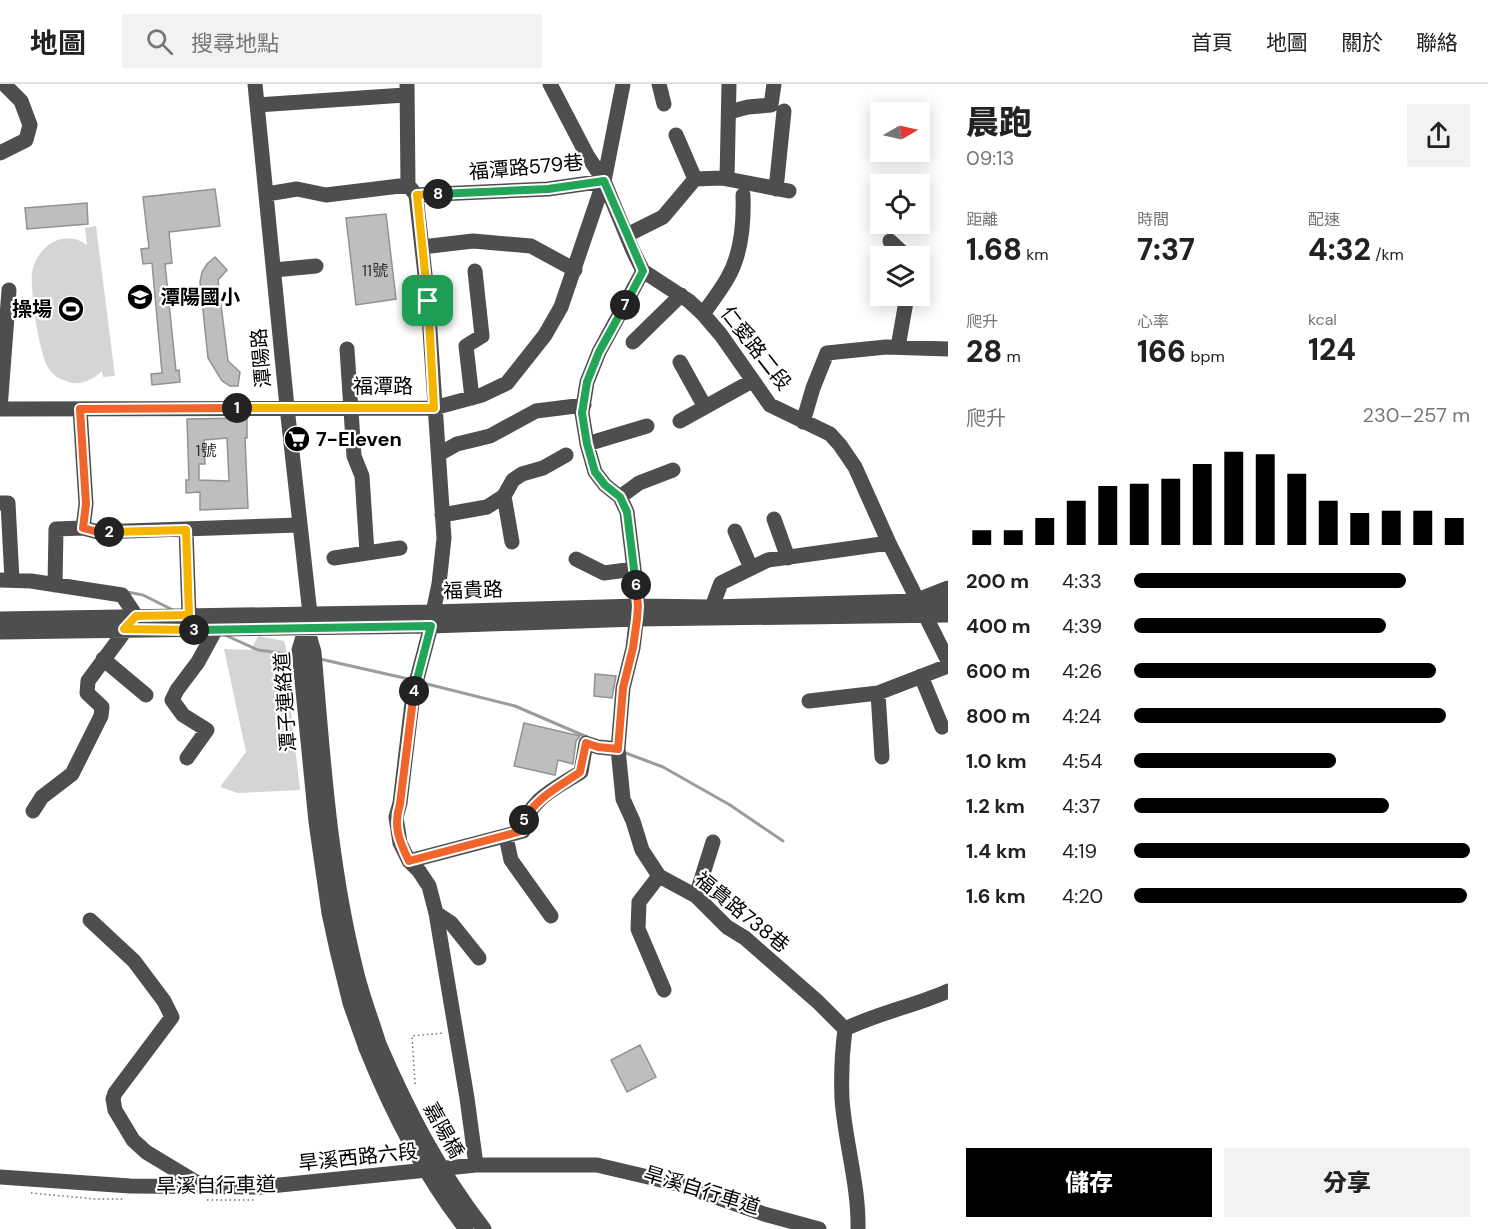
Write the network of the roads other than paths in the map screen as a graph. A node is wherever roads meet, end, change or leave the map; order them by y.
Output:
1 (255, 84) edge
2 (550, 84) edge
3 (623, 84) edge
4 (659, 84) edge
5 (729, 84) edge
6 (774, 84) edge
7 (4, 88) edge
8 (406, 89) edge
9 (664, 104) dead end
10 (257, 105) junction
11 (784, 111) dead end
12 (729, 112) junction
13 (676, 135) dead end
14 (0, 153) edge
15 (695, 179) junction
16 (727, 179) junction
17 (604, 181) junction
18 (412, 190) junction
19 (267, 194) junction
20 (743, 195) dead end
21 (627, 235) junction
22 (890, 241) dead end
23 (895, 246) edge
24 (422, 247) junction
25 (316, 266) dead end
26 (274, 270) junction
27 (575, 270) junction
28 (475, 271) dead end
29 (643, 271) junction
30 (9, 290) dead end
31 (681, 295) junction
32 (905, 306) edge
33 (703, 314) junction
34 (633, 342) dead end
35 (898, 347) junction
36 (347, 349) dead end
37 (948, 349) edge
38 (680, 362) dead end
39 (752, 381) junction
40 (472, 398) junction
41 (584, 405) junction
42 (287, 407) junction
43 (352, 407) junction
44 (705, 407) junction
45 (434, 408) junction
46 (0, 409) edge
47 (80, 409) junction
48 (680, 421) dead end
49 (803, 422) junction
50 (647, 426) dead end
51 (587, 444) junction
52 (439, 454) junction
53 (566, 455) dead end
54 (673, 470) dead end
55 (504, 496) junction
56 (620, 497) junction
57 (0, 503) edge
58 (442, 515) junction
59 (774, 519) dead end
60 (299, 525) junction
61 (83, 528) junction
62 (186, 530) junction
63 (735, 531) dead end
64 (512, 542) dead end
65 (889, 543) junction
66 (400, 548) dead end
67 (367, 553) junction
68 (334, 558) dead end
69 (788, 558) junction
70 (576, 559) dead end
71 (751, 568) junction
72 (634, 569) junction
73 (6, 580) edge
74 (55, 585) junction
75 (948, 588) edge
76 (948, 600) edge
77 (917, 601) junction
78 (712, 607) junction
79 (637, 613) junction
80 (189, 615) junction
81 (924, 615) junction
82 (948, 615) edge
83 (136, 616) junction
84 (0, 619) edge
85 (432, 619) junction
86 (308, 621) junction
87 (124, 629) junction
88 (216, 629) junction
89 (0, 632) edge
90 (103, 659) junction
91 (948, 661) edge
92 (948, 666) edge
93 (921, 676) junction
94 (878, 693) junction
95 (146, 695) dead end
96 (809, 701) dead end
97 (942, 727) dead end
98 (618, 749) junction
99 (882, 757) dead end
100 (187, 758) dead end
101 (33, 811) dead end
102 (506, 837) junction
103 (713, 842) dead end
104 (409, 861) junction
105 (659, 876) junction
106 (696, 896) junction
107 (436, 913) junction
108 (551, 915) dead end
109 (90, 920) dead end
110 (479, 958) dead end
111 (664, 990) dead end
112 (947, 993) edge
113 (845, 1029) junction
114 (373, 1046) junction
115 (476, 1165) junction
116 (0, 1177) edge
117 (206, 1194) junction
118 (466, 1229) edge
119 (484, 1229) edge
120 (819, 1229) edge
121 (858, 1229) edge

1 - 10 street, 潭陽路
2 - 17 street
3 - 17 street, 福潭路
4 - 9 street
5 - 12 street
6 - 12 street
7 - 14 street
8 - 10 street
8 - 18 street
10 - 19 street, 潭陽路
11 - 16 street
12 - 16 street
13 - 15 street
15 - 16 street
15 - 21 street
17 - 18 street, 福潭路579巷
17 - 21 street
17 - 27 street, 福潭路
18 - 19 street, 福潭路579巷
18 - 24 street
19 - 26 street, 潭陽路
20 - 33 street
21 - 29 street
22 - 23 street
24 - 27 street
24 - 45 street
25 - 26 street
26 - 42 street, 潭陽路
27 - 40 street, 福潭路
28 - 40 street
29 - 31 street, 仁愛路二段
29 - 41 street
30 - 46 street
31 - 33 street, 仁愛路二段
31 - 34 street
32 - 35 street
33 - 39 street, 仁愛路二段
35 - 37 street
35 - 49 street
36 - 43 street
38 - 44 street
39 - 44 street
39 - 49 street, 仁愛路二段
40 - 45 street, 福潭路
41 - 51 street
41 - 52 street
42 - 43 street, 福潭路
42 - 47 street, 福潭路
42 - 60 street, 潭陽路
43 - 45 street, 福潭路
43 - 67 street
44 - 48 street
45 - 52 street
46 - 47 street, 福潭路
47 - 61 street
49 - 65 street, 仁愛路二段
50 - 51 street
51 - 56 street
52 - 58 street
53 - 55 street
54 - 56 street
55 - 58 street
55 - 64 street
56 - 72 street, 福貴路738巷
57 - 73 street
58 - 85 street
59 - 69 street
60 - 62 street
60 - 86 street, 潭陽路
61 - 62 street
61 - 74 street
62 - 80 street
63 - 71 street
65 - 69 street
65 - 77 street, 仁愛路二段
66 - 67 street
67 - 68 street
69 - 71 street
70 - 72 street
71 - 78 street
72 - 79 street, 福貴路738巷
73 - 74 street
74 - 83 street
75 - 77 street
76 - 77 street, 福貴路
77 - 78 street, 福貴路
77 - 81 street, 仁愛路二段
78 - 79 street, 福貴路
79 - 81 street, 福貴路
79 - 85 street, 福貴路
79 - 98 street, 福貴路738巷
80 - 83 street, 福貴路
80 - 86 street, 福貴路
81 - 82 street, 福貴路
81 - 91 street, 仁愛路二段
83 - 84 street, 福貴路
83 - 87 street
85 - 86 street, 福貴路
85 - 104 street
86 - 88 street, 福貴路
86 - 114 street, 潭子連絡道
87 - 88 street, 福貴路
87 - 89 street, 福貴路
87 - 90 street
88 - 100 street
90 - 95 street
90 - 101 street
92 - 93 street
93 - 94 street
93 - 97 street
94 - 96 street
94 - 99 street
98 - 102 street
98 - 105 street, 福貴路738巷
102 - 104 street
102 - 108 street
103 - 106 street
104 - 107 street
105 - 106 street, 福貴路738巷
105 - 111 street
106 - 113 street, 福貴路738巷
107 - 110 street
107 - 115 street
109 - 117 street
112 - 113 street
113 - 121 street
114 - 118 street, 嘉陽橋, bridge
114 - 119 street, 嘉陽橋, bridge
115 - 117 street, 旱溪西路六段
115 - 120 street, 旱溪西路六段
116 - 117 street, 旱溪西路六段

